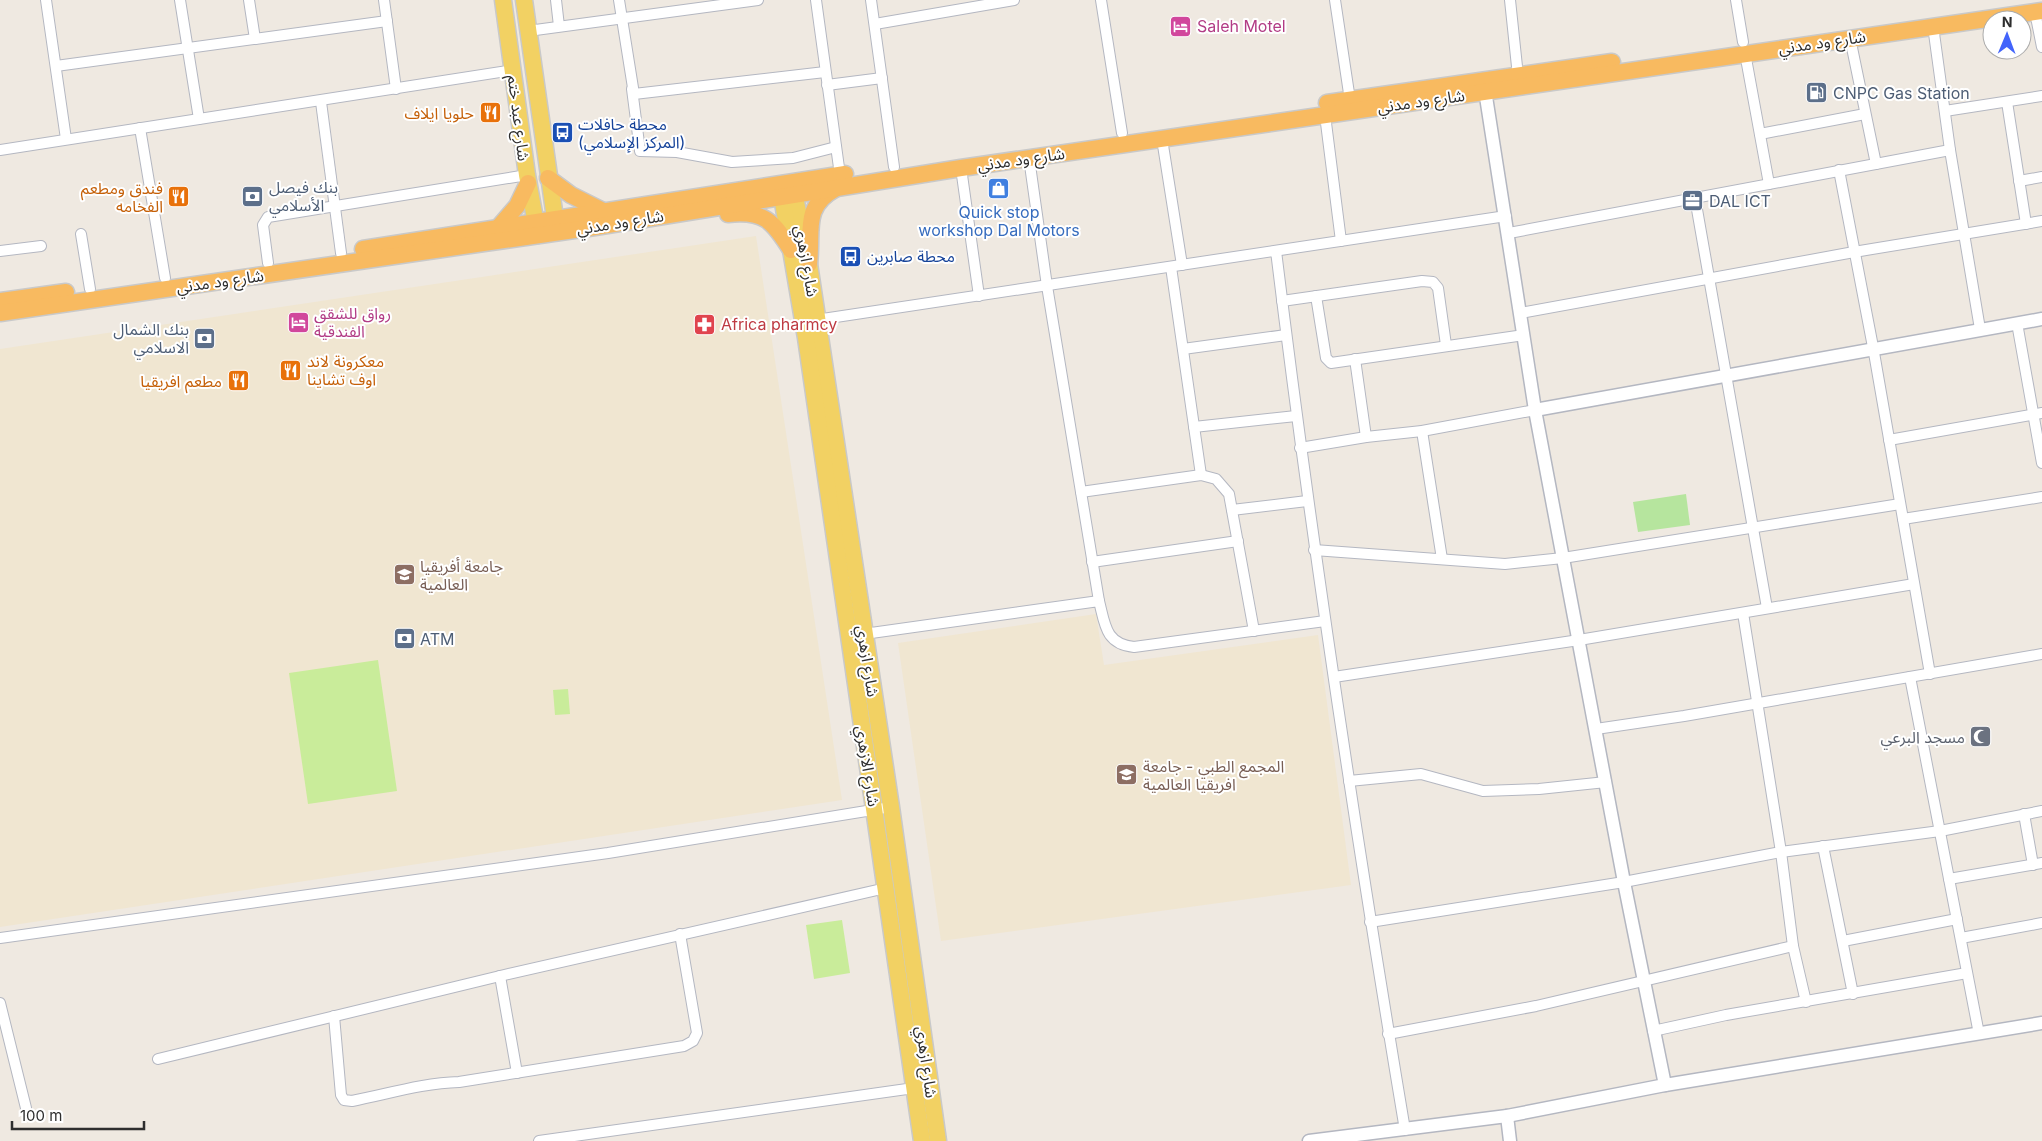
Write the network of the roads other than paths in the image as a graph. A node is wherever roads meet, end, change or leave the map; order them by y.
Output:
1 (46, 0) edge
2 (180, 0) edge
3 (249, 0) edge
4 (384, 0) edge
5 (503, 0) edge
6 (524, 0) edge
7 (556, 0) edge
8 (619, 0) edge
9 (758, 0) edge
10 (816, 0) edge
11 (871, 0) edge
12 (1014, 0) edge
13 (1101, 0) edge
14 (1335, 0) edge
15 (1510, 0) edge
16 (1736, 0) edge
17 (713, 3) edge
18 (2040, 8) edge
19 (622, 18) junction
20 (387, 21) junction
21 (875, 24) junction
22 (559, 26) junction
23 (1933, 26) junction
24 (528, 31) junction
25 (1850, 38) junction
26 (255, 39) junction
27 (2042, 46) edge
28 (188, 48) junction
29 (1744, 48) junction
30 (56, 66) junction
31 (629, 67) junction
32 (513, 70) junction
33 (825, 72) junction
34 (1518, 76) junction
35 (882, 78) junction
36 (827, 85) junction
37 (1485, 86) junction
38 (396, 89) junction
39 (2042, 96) edge
40 (1350, 100) junction
41 (321, 102) junction
42 (2006, 102) junction
43 (1945, 111) junction
44 (1865, 114) junction
45 (1325, 115) junction
46 (199, 119) junction
47 (140, 128) junction
48 (1122, 134) junction
49 (1760, 134) junction
50 (66, 139) junction
51 (1162, 139) junction
52 (836, 148) junction
53 (0, 150) edge
54 (1950, 150) junction
55 (1029, 158) junction
56 (1876, 164) junction
57 (894, 167) junction
58 (961, 168) junction
59 (1839, 170) junction
60 (2042, 177) edge
61 (548, 178) junction
62 (527, 179) junction
63 (841, 180) junction
64 (2019, 181) junction
65 (1769, 184) junction
66 (787, 190) junction
67 (1695, 198) junction
68 (334, 205) junction
69 (602, 211) junction
70 (1506, 216) junction
71 (2042, 221) edge
72 (2026, 224) junction
73 (556, 225) junction
74 (595, 227) junction
75 (498, 228) junction
76 (536, 228) junction
77 (1509, 233) junction
78 (81, 234) dead end
79 (1964, 235) junction
80 (1341, 241) junction
81 (41, 246) dead end
82 (791, 250) junction
83 (0, 251) edge
84 (1276, 251) junction
85 (1854, 252) junction
86 (340, 253) junction
87 (268, 263) junction
88 (809, 264) junction
89 (1182, 265) junction
90 (1171, 267) junction
91 (165, 278) junction
92 (1710, 280) junction
93 (1047, 286) junction
94 (90, 289) junction
95 (979, 296) junction
96 (1316, 296) junction
97 (0, 301) edge
98 (1282, 301) junction
99 (0, 314) edge
100 (1521, 314) junction
101 (2042, 318) edge
102 (816, 320) junction
103 (2017, 323) junction
104 (1980, 329) junction
105 (1286, 335) junction
106 (1524, 335) junction
107 (1446, 345) junction
108 (1873, 347) junction
109 (1183, 349) junction
110 (1355, 359) junction
111 (1727, 374) junction
112 (818, 378) junction
113 (1536, 410) junction
114 (2038, 414) edge
115 (1296, 416) junction
116 (1194, 427) junction
117 (1422, 431) junction
118 (1366, 437) junction
119 (1889, 440) junction
120 (1300, 448) junction
121 (2042, 463) edge
122 (1201, 475) junction
123 (1081, 492) junction
124 (2042, 497) edge
125 (1307, 501) junction
126 (1900, 504) junction
127 (1232, 510) junction
128 (1902, 519) junction
129 (1753, 526) junction
130 (1238, 541) junction
131 (1314, 550) junction
132 (1563, 558) junction
133 (1442, 559) junction
134 (1092, 562) junction
135 (1914, 584) junction
136 (1099, 601) junction
137 (1767, 608) junction
138 (1743, 613) junction
139 (1325, 621) junction
140 (1254, 631) junction
141 (864, 634) junction
142 (1579, 640) junction
143 (2042, 654) edge
144 (1930, 674) junction
145 (1334, 677) junction
146 (1910, 677) junction
147 (1758, 703) junction
148 (1596, 729) junction
149 (1349, 781) junction
150 (1606, 782) junction
151 (883, 808) junction
152 (2042, 811) edge
153 (2024, 814) junction
154 (1940, 831) junction
155 (1823, 846) junction
156 (1781, 852) junction
157 (2038, 864) edge
158 (1949, 879) junction
159 (1624, 882) junction
160 (886, 888) junction
161 (1957, 919) junction
162 (1370, 922) junction
163 (2042, 923) edge
164 (680, 934) junction
165 (0, 938) edge
166 (1961, 938) junction
167 (1842, 941) junction
168 (1793, 946) junction
169 (1967, 973) junction
170 (500, 976) junction
171 (1643, 981) junction
172 (1853, 994) junction
173 (1806, 1002) junction
174 (0, 1003) edge
175 (334, 1016) junction
176 (2042, 1023) edge
177 (1653, 1031) junction
178 (1388, 1034) junction
179 (1979, 1034) junction
180 (158, 1058) dead end
181 (517, 1073) junction
182 (1665, 1085) junction
183 (914, 1088) junction
184 (26, 1108) dead end
185 (1507, 1116) junction
186 (1404, 1130) junction
187 (540, 1141) edge
188 (922, 1141) edge
189 (938, 1141) edge
190 (1309, 1141) edge
191 (1510, 1141) edge

1 - 30 street
2 - 28 street
3 - 26 street
4 - 20 street
5 - 32 main road, شارع عبد ختم
6 - 24 main road, شارع عبد ختم
7 - 22 street
8 - 19 street
9 - 17 street
10 - 33 street
11 - 21 street
12 - 21 street
13 - 48 street
14 - 40 street
15 - 34 street
16 - 29 street
17 - 19 street
18 - 23 highway, شارع ود مدني
18 - 27 street
18 - 29 highway, شارع ود مدني
19 - 22 street
19 - 31 street
20 - 26 street
20 - 38 street
21 - 35 street
22 - 24 street
23 - 25 highway, شارع ود مدني
23 - 43 street
24 - 61 main road, شارع عبد ختم
25 - 29 highway, شارع ود مدني
25 - 44 street
26 - 28 street
28 - 30 street
28 - 46 street
29 - 34 highway, شارع ود مدني
29 - 37 highway, شارع ود مدني
29 - 49 street
30 - 50 street
31 - 33 street
31 - 52 street
32 - 38 street
32 - 62 main road, شارع عبد ختم
33 - 36 street
34 - 37 highway, شارع ود مدني
35 - 36 street
35 - 57 street
36 - 52 street
37 - 40 highway, شارع ود مدني
37 - 45 highway, شارع ود مدني
37 - 70 street
38 - 41 street
39 - 42 street
40 - 48 highway, شارع ود مدني
41 - 46 street
41 - 68 street
42 - 43 street
42 - 64 street
43 - 54 street
44 - 49 street
44 - 56 street
45 - 51 highway, شارع ود مدني
45 - 80 street
46 - 47 street
47 - 50 street
47 - 91 street
48 - 57 highway, شارع ود مدني
49 - 65 street
50 - 53 street
51 - 55 highway, شارع ود مدني
51 - 89 street
52 - 63 street
54 - 56 street
54 - 79 street
55 - 58 highway, شارع ود مدني
55 - 93 street
56 - 59 street
57 - 63 highway, شارع ود مدني
58 - 63 highway, شارع ود مدني
58 - 95 street
59 - 65 street
59 - 85 street
60 - 64 street
61 - 69 highway
61 - 73 main road, شارع عبد ختم
62 - 68 street
62 - 75 highway
62 - 76 main road, شارع عبد ختم
63 - 66 highway, شارع ود مدني
63 - 88 highway
64 - 72 street
65 - 67 street
66 - 69 highway, شارع ود مدني
66 - 74 highway, شارع ود مدني
66 - 82 main road, شارع الازهري
66 - 88 main road, شارع ازهري
67 - 77 street
67 - 92 street
68 - 86 street
68 - 87 street
69 - 73 highway, شارع ود مدني
70 - 77 street
70 - 80 street
71 - 72 street
72 - 79 street
73 - 74 highway, شارع ود مدني
73 - 76 highway, شارع ود مدني
74 - 82 highway
75 - 76 highway, شارع ود مدني
75 - 86 highway, شارع ود مدني
76 - 99 highway, شارع ود مدني
77 - 100 street
78 - 94 street
79 - 85 street
79 - 104 street
80 - 84 street
81 - 83 street
82 - 112 main road, شارع الازهري
84 - 89 street
84 - 98 street
85 - 92 street
85 - 108 street
86 - 87 highway, شارع ود مدني
87 - 91 highway, شارع ود مدني
88 - 102 main road, شارع ازهري
89 - 90 street
90 - 93 street
90 - 109 street
91 - 94 highway, شارع ود مدني
92 - 100 street
92 - 111 street
93 - 95 street
93 - 123 street
94 - 97 highway, شارع ود مدني
95 - 102 street
96 - 98 street
96 - 107 street
96 - 110 street
98 - 105 street
100 - 106 street
101 - 103 street
102 - 112 main road, شارع ازهري
103 - 104 street
103 - 114 street
104 - 108 street
105 - 109 street
105 - 115 street
106 - 107 street
106 - 113 street
107 - 110 street
108 - 111 street
108 - 119 street
109 - 116 street
110 - 118 street
111 - 113 street
111 - 129 street
112 - 141 main road, شارع ازهري
112 - 151 main road, شارع الازهري
113 - 117 street
113 - 132 street
114 - 119 street
114 - 121 street
115 - 116 street
115 - 120 street
116 - 122 street
117 - 118 street
117 - 133 street
118 - 120 street
119 - 126 street
120 - 125 street
122 - 123 street
122 - 127 street
123 - 134 street
124 - 128 street
125 - 127 street
125 - 131 street
126 - 128 street
126 - 129 street
127 - 130 street
128 - 135 street
129 - 132 street
129 - 137 street
130 - 134 street
130 - 140 street
131 - 133 street
131 - 139 street
132 - 133 street
132 - 142 street
134 - 136 street
135 - 137 street
135 - 144 street
136 - 140 street
136 - 141 street
137 - 138 street
138 - 142 street
138 - 147 street
139 - 140 street
139 - 145 street
141 - 151 main road, شارع ازهري
142 - 145 street
142 - 148 street
143 - 144 street
144 - 146 street
145 - 149 street
146 - 147 street
146 - 154 street
147 - 148 street
147 - 156 street
148 - 150 street
149 - 150 street
149 - 162 street
150 - 159 street
151 - 160 main road, شارع الازهري
151 - 165 street
151 - 189 main road, شارع ازهري
152 - 153 street
153 - 154 street
153 - 157 street
154 - 155 street
154 - 158 street
155 - 156 street
155 - 167 street
156 - 159 street
156 - 168 street
157 - 158 street
158 - 161 street
159 - 162 street
159 - 171 street
160 - 164 street
160 - 183 main road, شارع الازهري
161 - 166 street
161 - 167 street
162 - 178 street
163 - 166 street
164 - 170 street
164 - 181 street
166 - 169 street
167 - 172 street
168 - 171 street
168 - 173 street
169 - 172 street
169 - 179 street
170 - 175 street
170 - 181 street
171 - 177 street
171 - 178 street
172 - 173 street
173 - 177 street
174 - 184 street
175 - 180 street
175 - 181 street
176 - 179 street
177 - 182 street
178 - 186 street
179 - 182 street
182 - 185 street
183 - 187 street
183 - 188 main road, شارع الازهري
185 - 186 street
185 - 191 street
186 - 190 street

